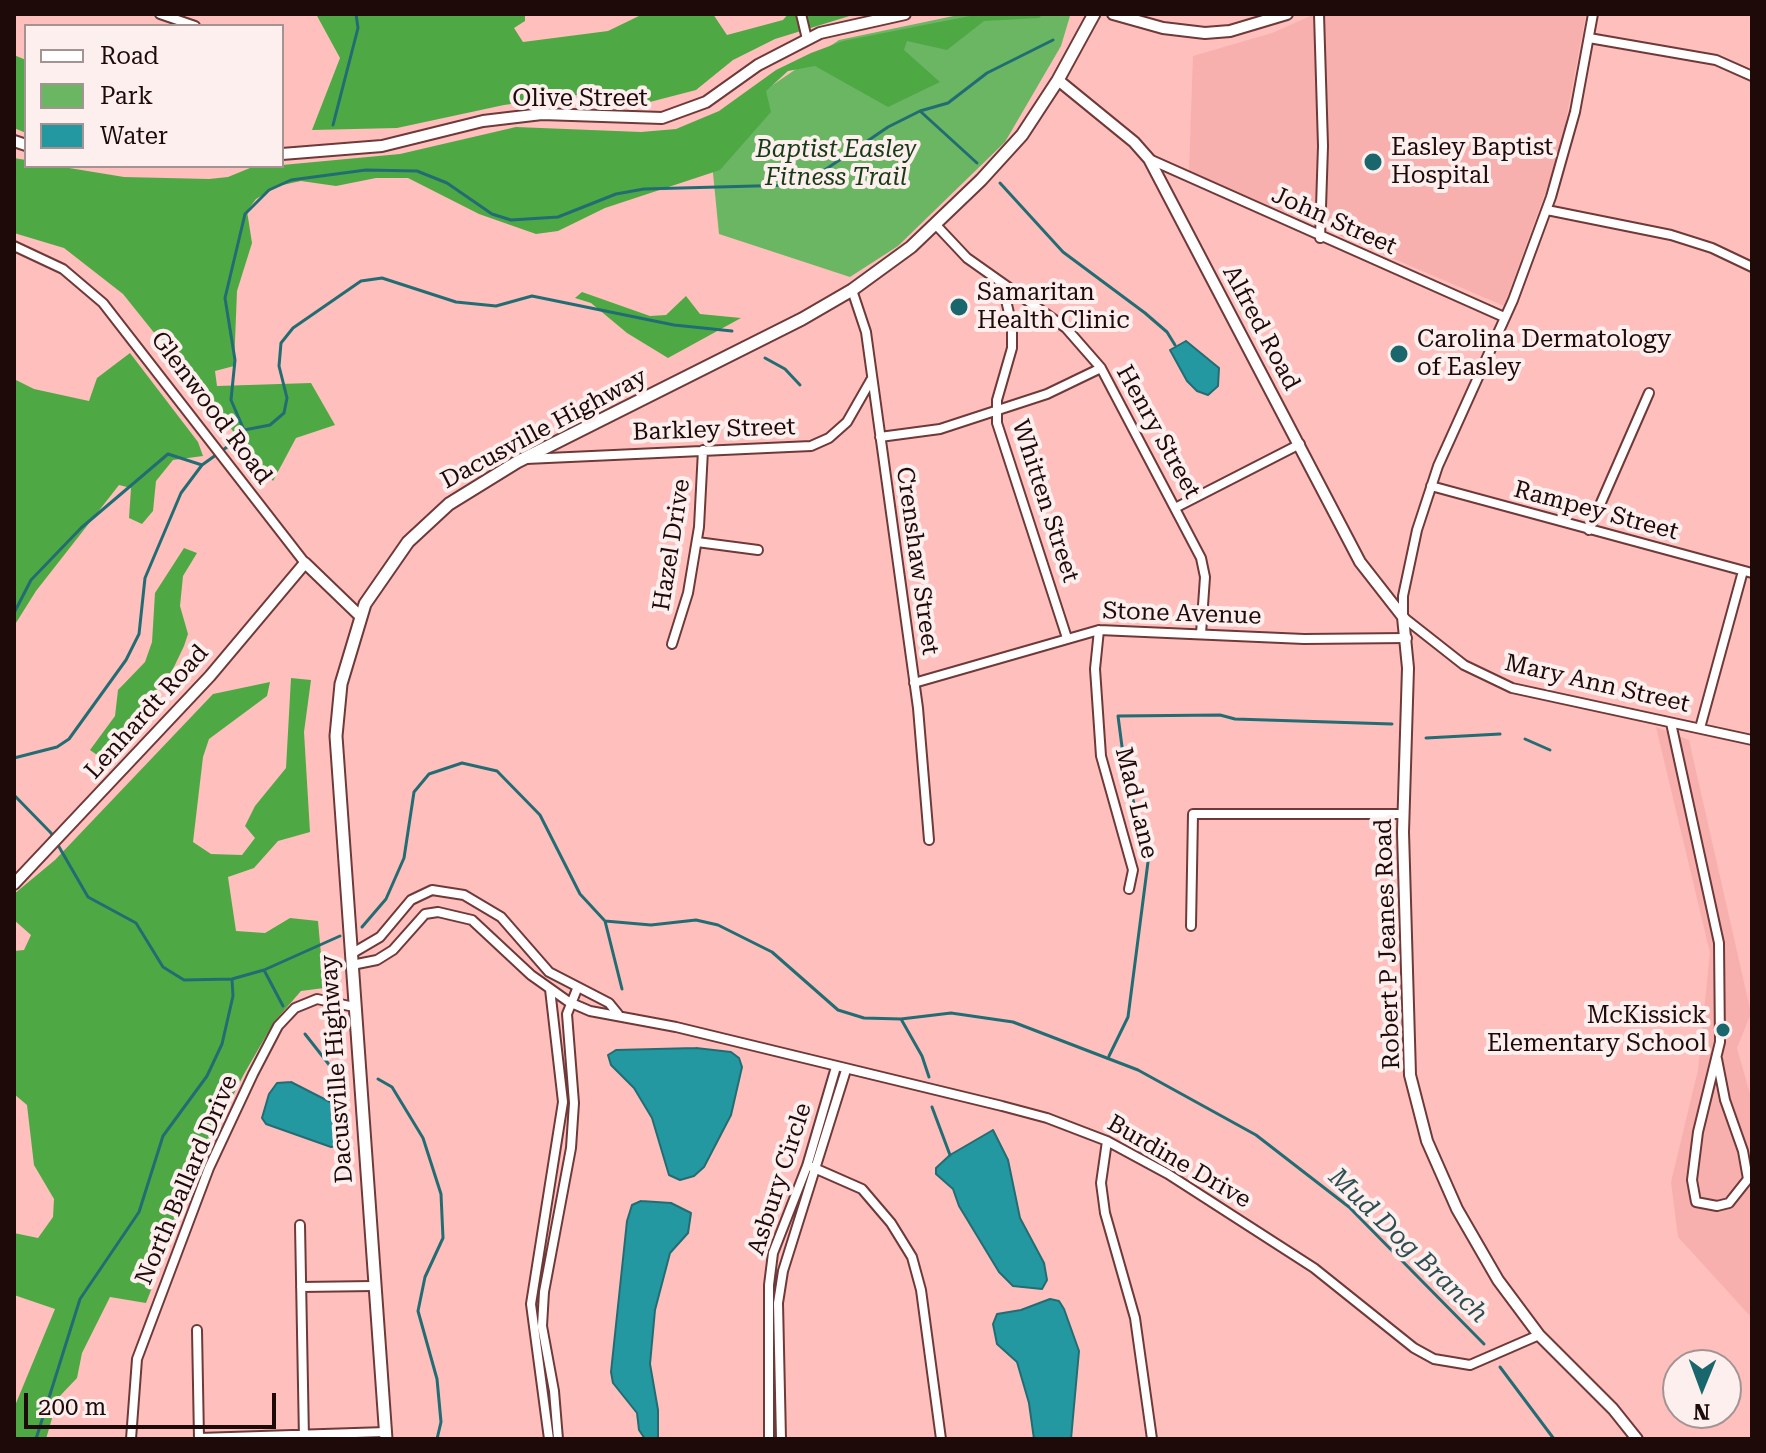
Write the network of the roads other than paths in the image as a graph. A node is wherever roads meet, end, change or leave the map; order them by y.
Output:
1 (160, 14) edge
2 (801, 14) edge
3 (905, 14) edge
4 (1094, 14) edge
5 (1113, 14) edge
6 (1287, 14) edge
7 (1319, 14) edge
8 (1593, 14) edge
9 (189, 24) edge
10 (1589, 38) junction
11 (807, 39) junction
12 (1752, 76) edge
13 (1058, 80) junction
14 (284, 154) edge
15 (1149, 159) junction
16 (1547, 210) junction
17 (936, 225) junction
18 (1320, 238) junction
19 (14, 246) edge
20 (1752, 267) edge
21 (1002, 283) junction
22 (852, 290) junction
23 (1504, 317) junction
24 (1101, 368) junction
25 (872, 379) junction
26 (1649, 393) dead end
27 (996, 411) junction
28 (880, 437) junction
29 (1300, 444) junction
30 (703, 450) junction
31 (525, 459) junction
32 (1431, 486) junction
33 (1177, 507) junction
34 (1589, 530) junction
35 (697, 542) junction
36 (758, 550) dead end
37 (305, 563) junction
38 (1748, 572) edge
39 (360, 616) junction
40 (1403, 617) junction
41 (1099, 630) junction
42 (1201, 634) junction
43 (1067, 638) junction
44 (1407, 638) junction
45 (672, 644) dead end
46 (914, 683) junction
47 (1671, 723) junction
48 (1700, 728) junction
49 (1752, 740) edge
50 (1404, 814) junction
51 (929, 840) dead end
52 (14, 884) edge
53 (1129, 889) dead end
54 (1191, 926) dead end
55 (352, 960) junction
56 (550, 989) junction
57 (577, 989) junction
58 (569, 1002) junction
59 (354, 1007) junction
60 (618, 1014) junction
61 (1717, 1059) junction
62 (836, 1067) junction
63 (846, 1070) junction
64 (563, 1102) junction
65 (574, 1103) junction
66 (1107, 1141) junction
67 (558, 1149) junction
68 (570, 1152) junction
69 (811, 1167) junction
70 (300, 1225) dead end
71 (541, 1240) junction
72 (554, 1244) junction
73 (374, 1286) junction
74 (533, 1286) junction
75 (301, 1287) junction
76 (545, 1288) junction
77 (773, 1303) junction
78 (197, 1330) dead end
79 (1539, 1335) junction
80 (546, 1347) junction
81 (536, 1349) junction
82 (769, 1353) junction
83 (780, 1353) junction
84 (552, 1380) junction
85 (541, 1382) junction
86 (386, 1435) edge
87 (304, 1437) edge
88 (199, 1438) edge
89 (131, 1439) edge
90 (549, 1439) edge
91 (558, 1439) edge
92 (769, 1439) edge
93 (781, 1439) edge
94 (941, 1439) edge
95 (1152, 1439) edge
96 (1637, 1439) edge

1 - 9 street
2 - 11 street
3 - 11 street, Olive Street
4 - 13 main road, Dacusville Highway
5 - 6 street
7 - 18 street
8 - 10 street
10 - 12 street
10 - 16 street
11 - 14 street, Olive Street
13 - 15 street, Alfred Road
13 - 17 main road, Dacusville Highway
15 - 18 street, John Street
15 - 29 street, Alfred Road
16 - 20 street
16 - 23 street
17 - 21 street, Henry Street
17 - 22 main road, Dacusville Highway
18 - 23 street, John Street
19 - 37 street, Glenwood Road
21 - 24 street, Henry Street
21 - 27 street, Whitten Street
22 - 25 street, Crenshaw Street
22 - 31 main road, Dacusville Highway
23 - 32 street
24 - 27 street
24 - 33 street, Henry Street
25 - 28 street, Crenshaw Street
25 - 30 street, Barkley Street
26 - 34 street
27 - 28 street
27 - 43 street, Whitten Street
28 - 46 street, Crenshaw Street
29 - 33 street
29 - 40 street, Alfred Road
30 - 31 street, Barkley Street
30 - 35 street, Hazel Drive
31 - 39 main road, Dacusville Highway
32 - 34 street, Rampey Street
32 - 40 street
33 - 42 street, Henry Street
34 - 38 street, Rampey Street
35 - 36 street
35 - 45 street, Hazel Drive
37 - 39 street, Glenwood Road
37 - 52 street, Lenhardt Road
38 - 48 street
39 - 55 main road, Dacusville Highway
40 - 44 street, Robert P Jeanes Road
40 - 47 street, Mary Ann Street
41 - 42 street, Stone Avenue
41 - 43 street, Stone Avenue
41 - 53 street, Mad Lane
42 - 44 street, Stone Avenue
43 - 46 street, Stone Avenue
44 - 50 street, Robert P Jeanes Road
46 - 51 street, Crenshaw Street
47 - 48 street, Mary Ann Street
47 - 61 street
48 - 49 street, Mary Ann Street
50 - 54 street
50 - 79 street, Robert P Jeanes Road
55 - 56 street, Burdine Drive
55 - 57 street, Burdine Drive
55 - 59 main road, Dacusville Highway
56 - 58 street, Burdine Drive
56 - 64 street
57 - 58 street
57 - 60 street, Burdine Drive
58 - 60 street, Burdine Drive
58 - 65 street
59 - 73 main road, Dacusville Highway
59 - 89 street, North Ballard Drive
60 - 62 street, Burdine Drive
61 - 61 street
62 - 63 street, Burdine Drive
62 - 69 street, Asbury Circle
63 - 66 street, Burdine Drive
63 - 69 street, Asbury Circle
64 - 65 street
64 - 67 street
65 - 68 street
66 - 79 street, Burdine Drive
66 - 95 street
67 - 68 street
67 - 71 street
68 - 72 street
69 - 77 street, Asbury Circle
69 - 77 street, Asbury Circle
69 - 94 street
70 - 75 street
71 - 72 street
71 - 74 street
72 - 76 street
73 - 75 street
73 - 86 main road, Dacusville Highway
74 - 76 street
74 - 81 street
75 - 87 street
76 - 80 street
77 - 82 street, Asbury Circle
77 - 83 street, Asbury Circle
78 - 88 street
79 - 96 street, Robert P Jeanes Road
80 - 81 street
80 - 84 street
81 - 85 street
82 - 83 street
82 - 92 street, Asbury Circle
83 - 93 street, Asbury Circle
84 - 85 street
84 - 91 street
85 - 90 street
86 - 87 street
87 - 88 street

